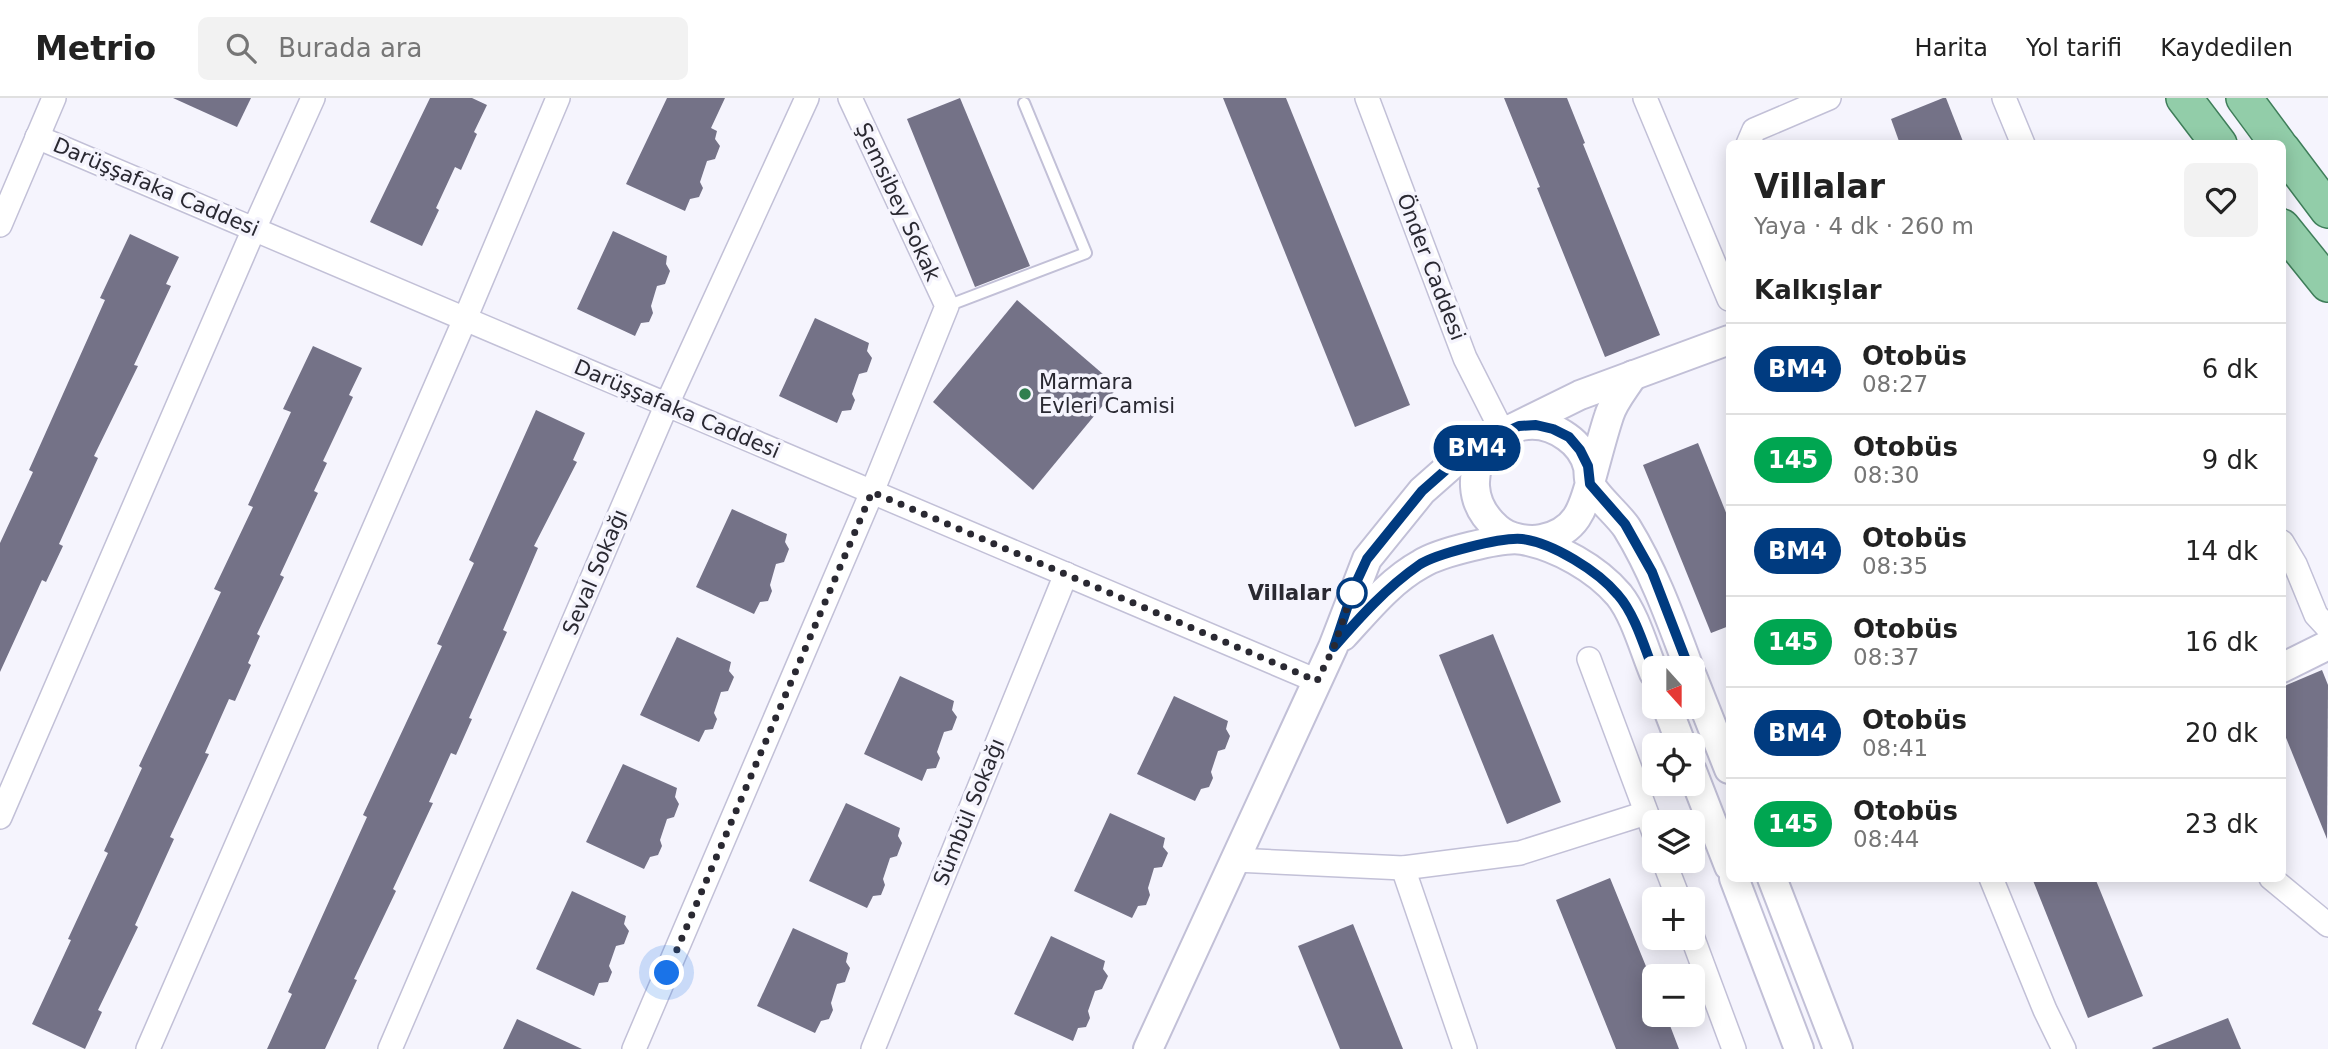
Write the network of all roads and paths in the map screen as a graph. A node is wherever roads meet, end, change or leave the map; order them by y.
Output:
1 (54, 98) edge
2 (313, 98) edge
3 (558, 98) edge
4 (807, 98) edge
5 (850, 98) edge
6 (1367, 98) edge
7 (1645, 98) edge
8 (1829, 98) edge
9 (2004, 98) edge
10 (2184, 98) edge
11 (2244, 98) edge
12 (1024, 103) dead end
13 (37, 137) junction
14 (1750, 140) edge
15 (2021, 140) edge
16 (2216, 140) edge
17 (2275, 140) edge
18 (2286, 154) edge
19 (2325, 202) edge
20 (2286, 224) edge
21 (0, 225) edge
22 (254, 229) junction
23 (2286, 232) edge
24 (2328, 284) edge
25 (1726, 292) edge
26 (947, 306) junction
27 (465, 319) junction
28 (1726, 341) edge
29 (1633, 374) junction
30 (667, 404) junction
31 (1503, 433) junction
32 (1590, 484) junction
33 (872, 492) junction
34 (1521, 539) junction
35 (2286, 549) edge
36 (1066, 574) junction
37 (2328, 628) edge
38 (2328, 645) edge
39 (1334, 647) junction
40 (1647, 656) edge
41 (1684, 656) edge
42 (1589, 659) dead end
43 (2286, 666) edge
44 (1317, 681) junction
45 (1705, 709) edge
46 (1726, 761) edge
47 (1702, 796) edge
48 (1645, 810) edge
49 (0, 817) edge
50 (1642, 825) edge
51 (1726, 858) edge
52 (1235, 860) junction
53 (1403, 868) junction
54 (1736, 882) edge
55 (1782, 882) edge
56 (1993, 882) edge
57 (2276, 882) edge
58 (2328, 925) edge
59 (1697, 950) edge
60 (148, 1049) edge
61 (390, 1049) edge
62 (634, 1049) edge
63 (873, 1049) edge
64 (1148, 1049) edge
65 (1465, 1049) edge
66 (1734, 1049) edge
67 (1799, 1049) edge
68 (1838, 1049) edge
69 (2064, 1049) edge

1 - 13 street
2 - 22 street
3 - 27 street
4 - 30 street, Seval Sokağı
5 - 26 street, Şemsibey Sokak
6 - 31 street, Önder Caddesi
7 - 25 street
8 - 14 street
9 - 15 street
10 - 16 main road
11 - 17 main road
12 - 26 lane
13 - 21 street
13 - 22 street, Darüşşafaka Caddesi
18 - 19 main road
19 - 20 main road
22 - 27 street, Darüşşafaka Caddesi
22 - 49 street
23 - 24 main road
26 - 33 street
27 - 30 street, Darüşşafaka Caddesi
27 - 60 street
28 - 29 street
29 - 31 street
29 - 32 street
30 - 33 street, Darüşşafaka Caddesi
30 - 61 street, Seval Sokağı
31 - 32 street
31 - 34 street
31 - 39 street
32 - 34 street
32 - 41 street
33 - 36 street, Darüşşafaka Caddesi
33 - 62 street
34 - 39 street
34 - 40 street
35 - 37 street
36 - 44 street, Darüşşafaka Caddesi
36 - 63 street, Sümbül Sokağı
38 - 43 street
39 - 44 street
42 - 48 street
44 - 52 street
45 - 46 street
47 - 51 street
50 - 53 street
52 - 53 street
52 - 64 street
53 - 65 street
54 - 67 street
55 - 68 street
56 - 69 street
57 - 58 street
59 - 66 street

